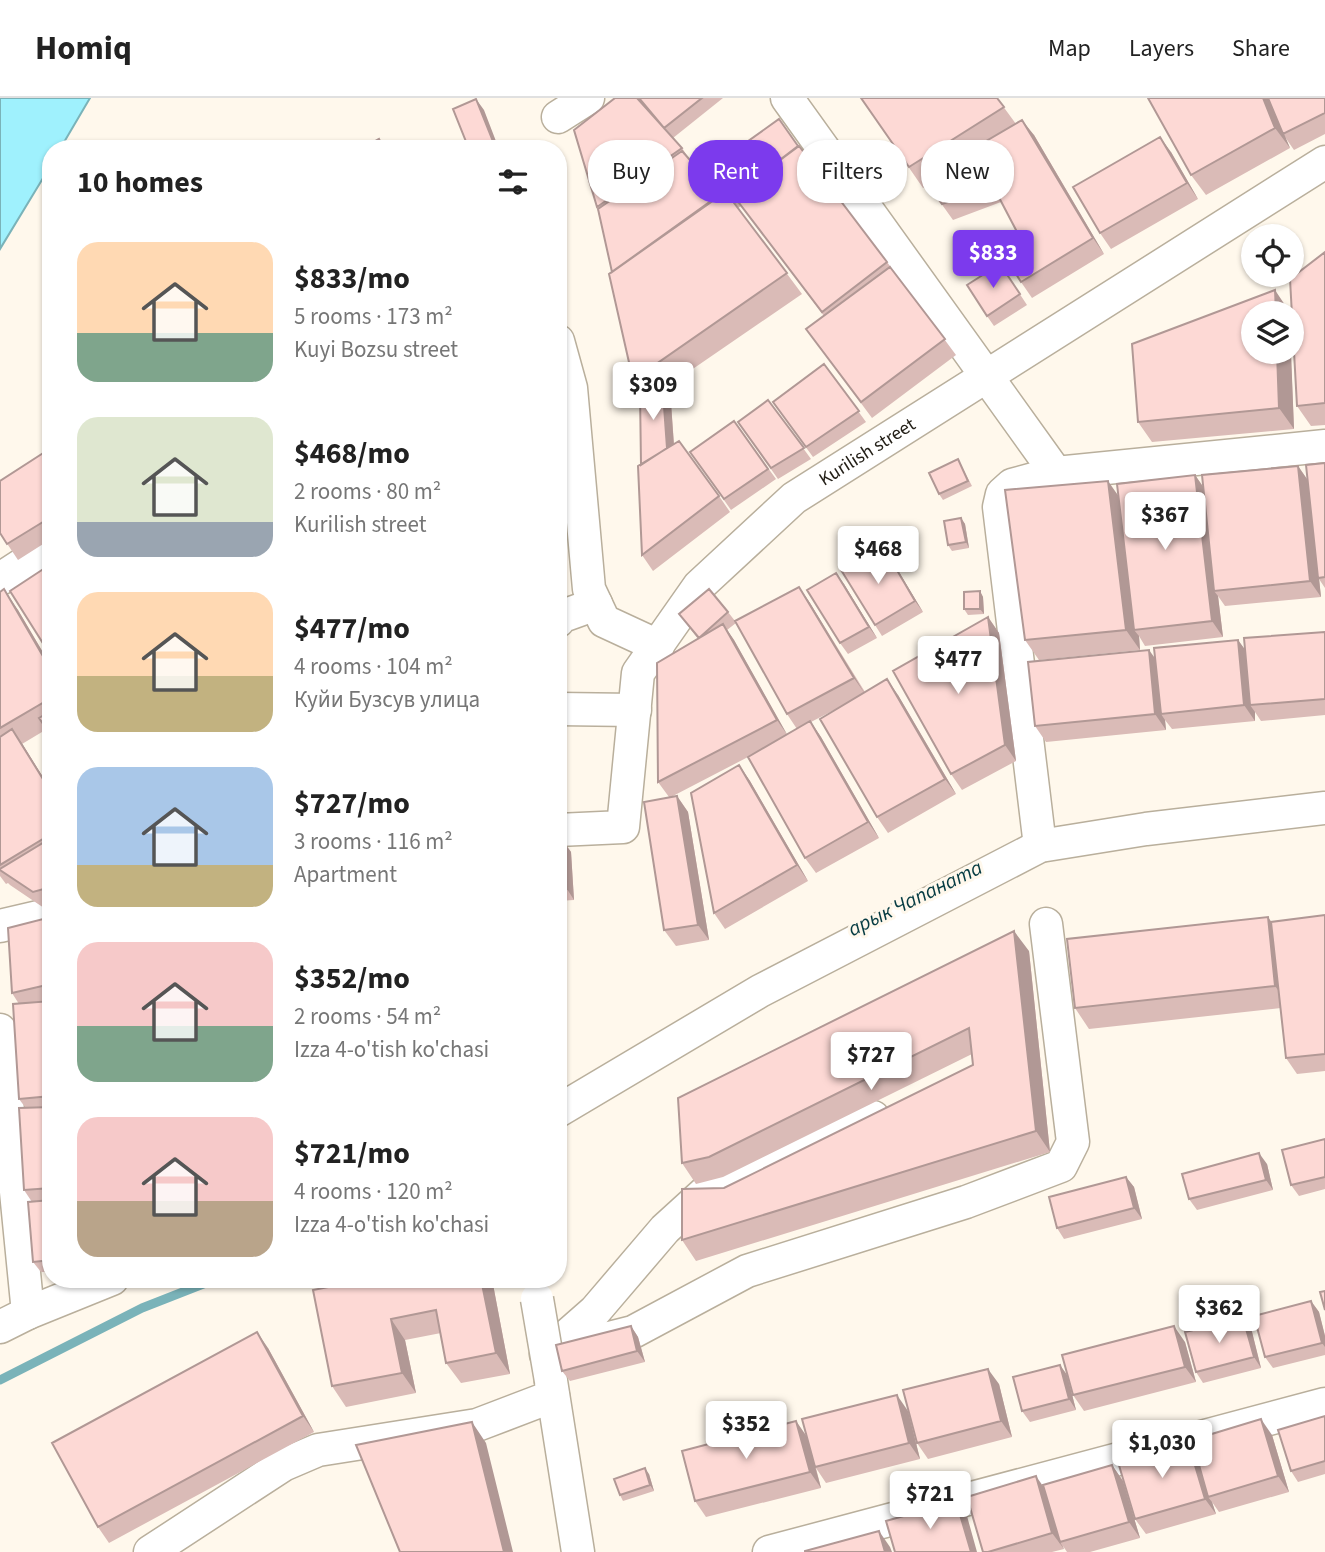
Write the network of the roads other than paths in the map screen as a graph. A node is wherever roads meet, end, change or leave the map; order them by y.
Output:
1 (588, 98) edge
2 (787, 98) edge
3 (558, 117) dead end
4 (1325, 162) edge
5 (567, 374) edge
6 (986, 379) junction
7 (1325, 446) edge
8 (1056, 473) junction
9 (571, 520) edge
10 (42, 552) edge
11 (0, 579) edge
12 (596, 604) junction
13 (567, 614) edge
14 (658, 646) junction
15 (567, 709) edge
16 (635, 710) junction
17 (1325, 808) edge
18 (567, 830) edge
19 (1040, 846) junction
20 (42, 916) edge
21 (1046, 924) dead end
22 (0, 926) edge
23 (0, 1030) edge
24 (567, 1106) edge
25 (895, 1107) edge
26 (5, 1143) edge
27 (90, 1288) edge
28 (536, 1289) edge
29 (28, 1313) junction
30 (0, 1327) edge
31 (550, 1377) junction
32 (1325, 1404) edge
33 (149, 1552) edge
34 (578, 1552) edge
35 (769, 1552) edge

1 - 3 street
2 - 6 street
4 - 6 street, Kurilish street
5 - 9 street
6 - 8 street
6 - 14 street, Kurilish street
7 - 8 street
8 - 19 street
9 - 12 street
10 - 11 street
12 - 13 street
12 - 14 street
14 - 16 street, Kurilish street
15 - 16 street
16 - 18 street, Kurilish street
17 - 19 street
19 - 24 street
20 - 22 street
21 - 31 street
23 - 26 street
25 - 31 street
26 - 29 street
27 - 29 street
28 - 31 street, bridge
29 - 30 street
31 - 33 street
31 - 34 street
32 - 35 street

